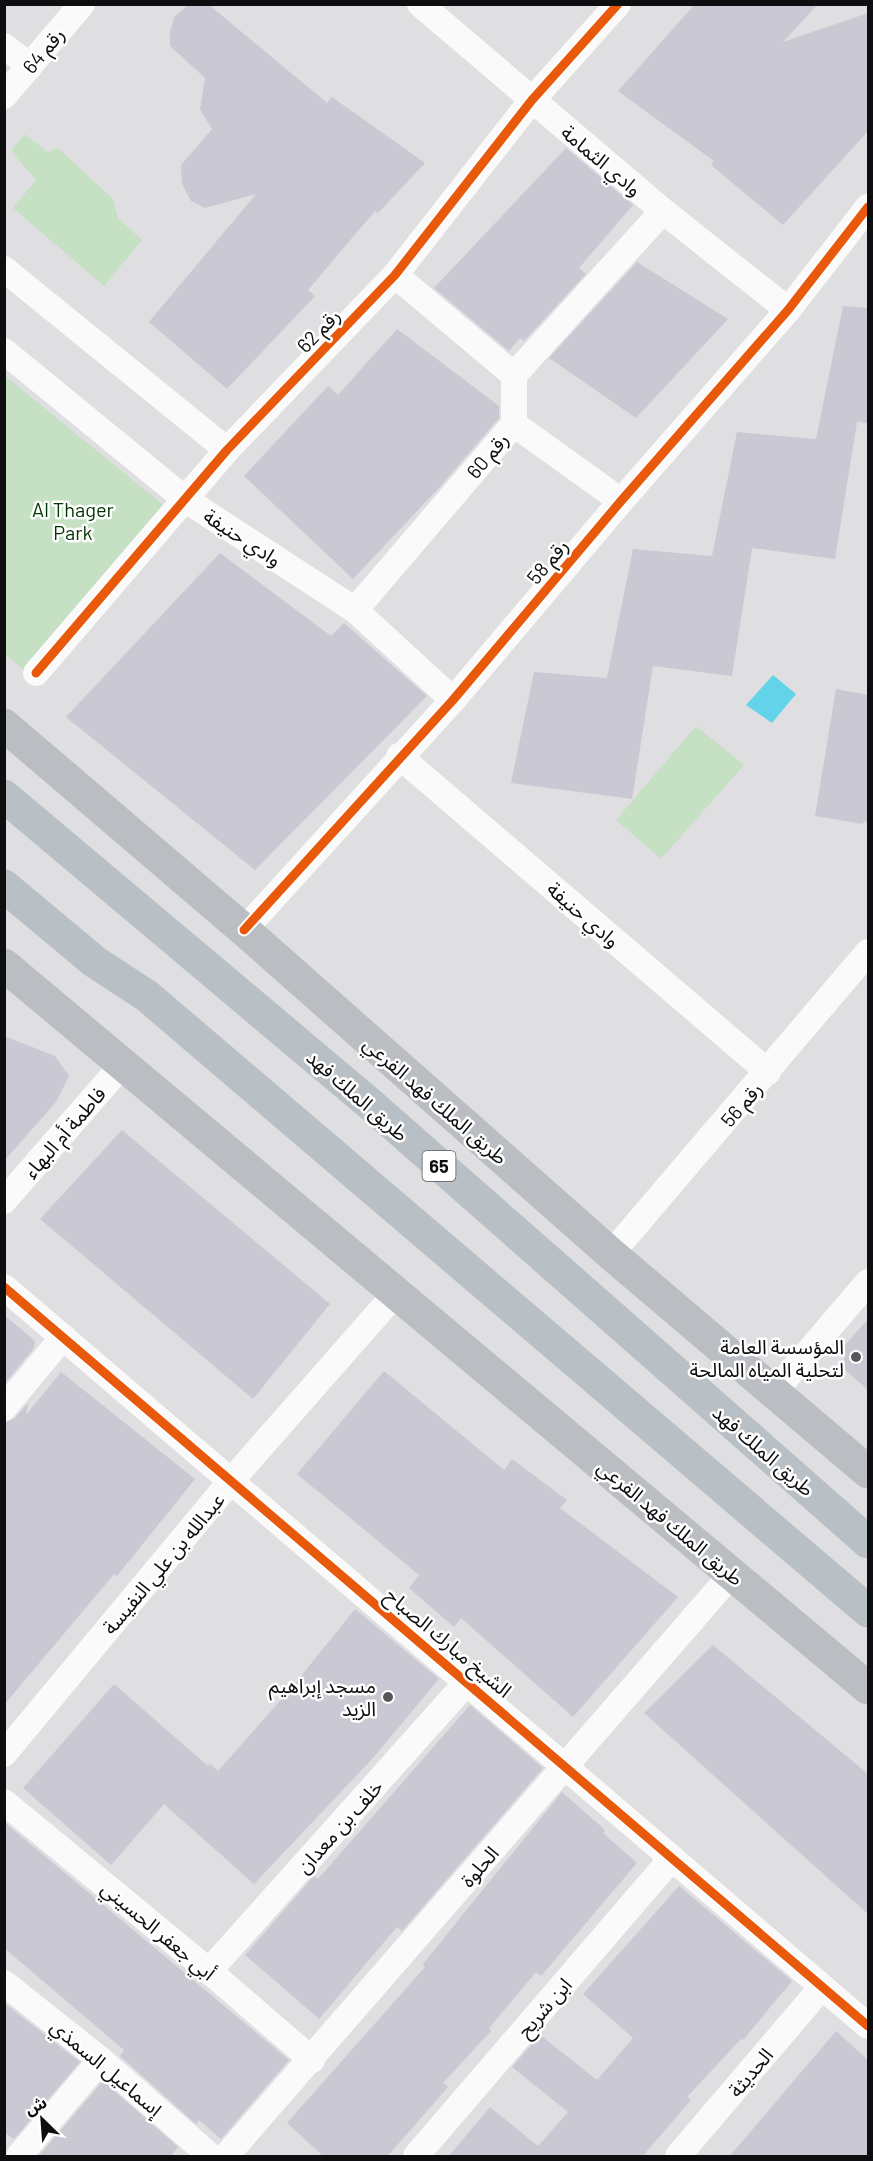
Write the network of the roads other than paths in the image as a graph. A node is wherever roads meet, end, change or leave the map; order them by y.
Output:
1 (82, 4) edge
2 (420, 4) edge
3 (618, 4) edge
4 (4, 46) edge
5 (30, 66) junction
6 (4, 96) edge
7 (532, 100) junction
8 (868, 207) edge
9 (663, 211) junction
10 (4, 269) edge
11 (395, 275) junction
12 (788, 310) junction
13 (4, 351) edge
14 (514, 375) junction
15 (514, 424) junction
16 (227, 450) junction
17 (186, 500) junction
18 (621, 501) junction
19 (355, 610) junction
20 (36, 673) dead end
21 (453, 700) junction
22 (4, 725) edge
23 (399, 756) junction
24 (4, 788) edge
25 (17, 806) edge
26 (4, 886) edge
27 (4, 917) edge
28 (244, 930) junction
29 (868, 952) edge
30 (95, 962) junction
31 (4, 965) edge
32 (123, 1064) junction
33 (768, 1072) junction
34 (4, 1201) edge
35 (610, 1254) junction
36 (868, 1282) edge
37 (4, 1287) edge
38 (396, 1293) junction
39 (63, 1337) junction
40 (774, 1392) junction
41 (4, 1408) edge
42 (868, 1472) edge
43 (230, 1482) junction
44 (868, 1542) edge
45 (732, 1574) junction
46 (868, 1611) edge
47 (468, 1681) junction
48 (868, 1688) edge
49 (4, 1754) edge
50 (566, 1765) junction
51 (4, 1802) edge
52 (672, 1858) junction
53 (209, 1971) junction
54 (4, 1983) edge
55 (822, 1987) junction
56 (868, 2025) edge
57 (101, 2060) junction
58 (312, 2060) junction
59 (214, 2156) edge
60 (19, 2157) edge
61 (416, 2157) edge
62 (678, 2157) edge

1 - 5 street, رقم 64
2 - 7 street, وادي الثمامة
3 - 7 street, رقم 62
4 - 5 street
5 - 6 street, رقم 64
7 - 9 street, وادي الثمامة
7 - 11 street, رقم 62
8 - 12 street, رقم 58
9 - 12 street, وادي الثمامة
9 - 14 street
10 - 16 street
11 - 14 street
11 - 16 street, رقم 62
12 - 18 street, رقم 58
13 - 17 street, وادي حنيفة
14 - 15 street, رقم 60
15 - 18 street
15 - 19 street, رقم 60
16 - 17 street, رقم 62
17 - 19 street, وادي حنيفة
17 - 20 street, رقم 62
18 - 21 street, رقم 58
19 - 21 street, وادي حنيفة
21 - 23 street, رقم 58
22 - 28 main road, طريق الملك فهد الفرعي
23 - 28 street, رقم 58
23 - 33 street, وادي حنيفة
24 - 25 highway, طريق الملك فهد
25 - 44 highway, طريق الملك فهد / 65
26 - 30 highway
27 - 30 highway
28 - 35 main road, طريق الملك فهد الفرعي
29 - 33 street, رقم 56
30 - 46 highway
31 - 32 main road, طريق الملك فهد الفرعي
32 - 34 street, فاطمة أم البهاء
32 - 38 main road, طريق الملك فهد الفرعي
33 - 35 street, رقم 56
35 - 40 main road, طريق الملك فهد الفرعي
36 - 40 street
37 - 39 street, الشيخ مبارك الصباح
38 - 43 street, عبدالله بن علي النفيسة
38 - 45 main road, طريق الملك فهد الفرعي
39 - 41 street
39 - 43 street, الشيخ مبارك الصباح
40 - 42 main road, طريق الملك فهد الفرعي
43 - 47 street, الشيخ مبارك الصباح
43 - 49 street, عبدالله بن علي النفيسة
45 - 48 main road, طريق الملك فهد الفرعي
45 - 50 street, الحلوة
47 - 50 street, الشيخ مبارك الصباح
47 - 53 street, خلف بن معدان
50 - 52 street, الشيخ مبارك الصباح
50 - 58 street, الحلوة
51 - 53 street, أبي جعفر الحسيني
52 - 55 street, الشيخ مبارك الصباح
52 - 61 street, ابن شريح
53 - 58 street, أبي جعفر الحسيني
54 - 57 street, إسماعيل السمذي
55 - 56 street, الشيخ مبارك الصباح
55 - 62 street, الحديثة
57 - 59 street, إسماعيل السمذي
57 - 60 street
58 - 59 street, الحلوة

